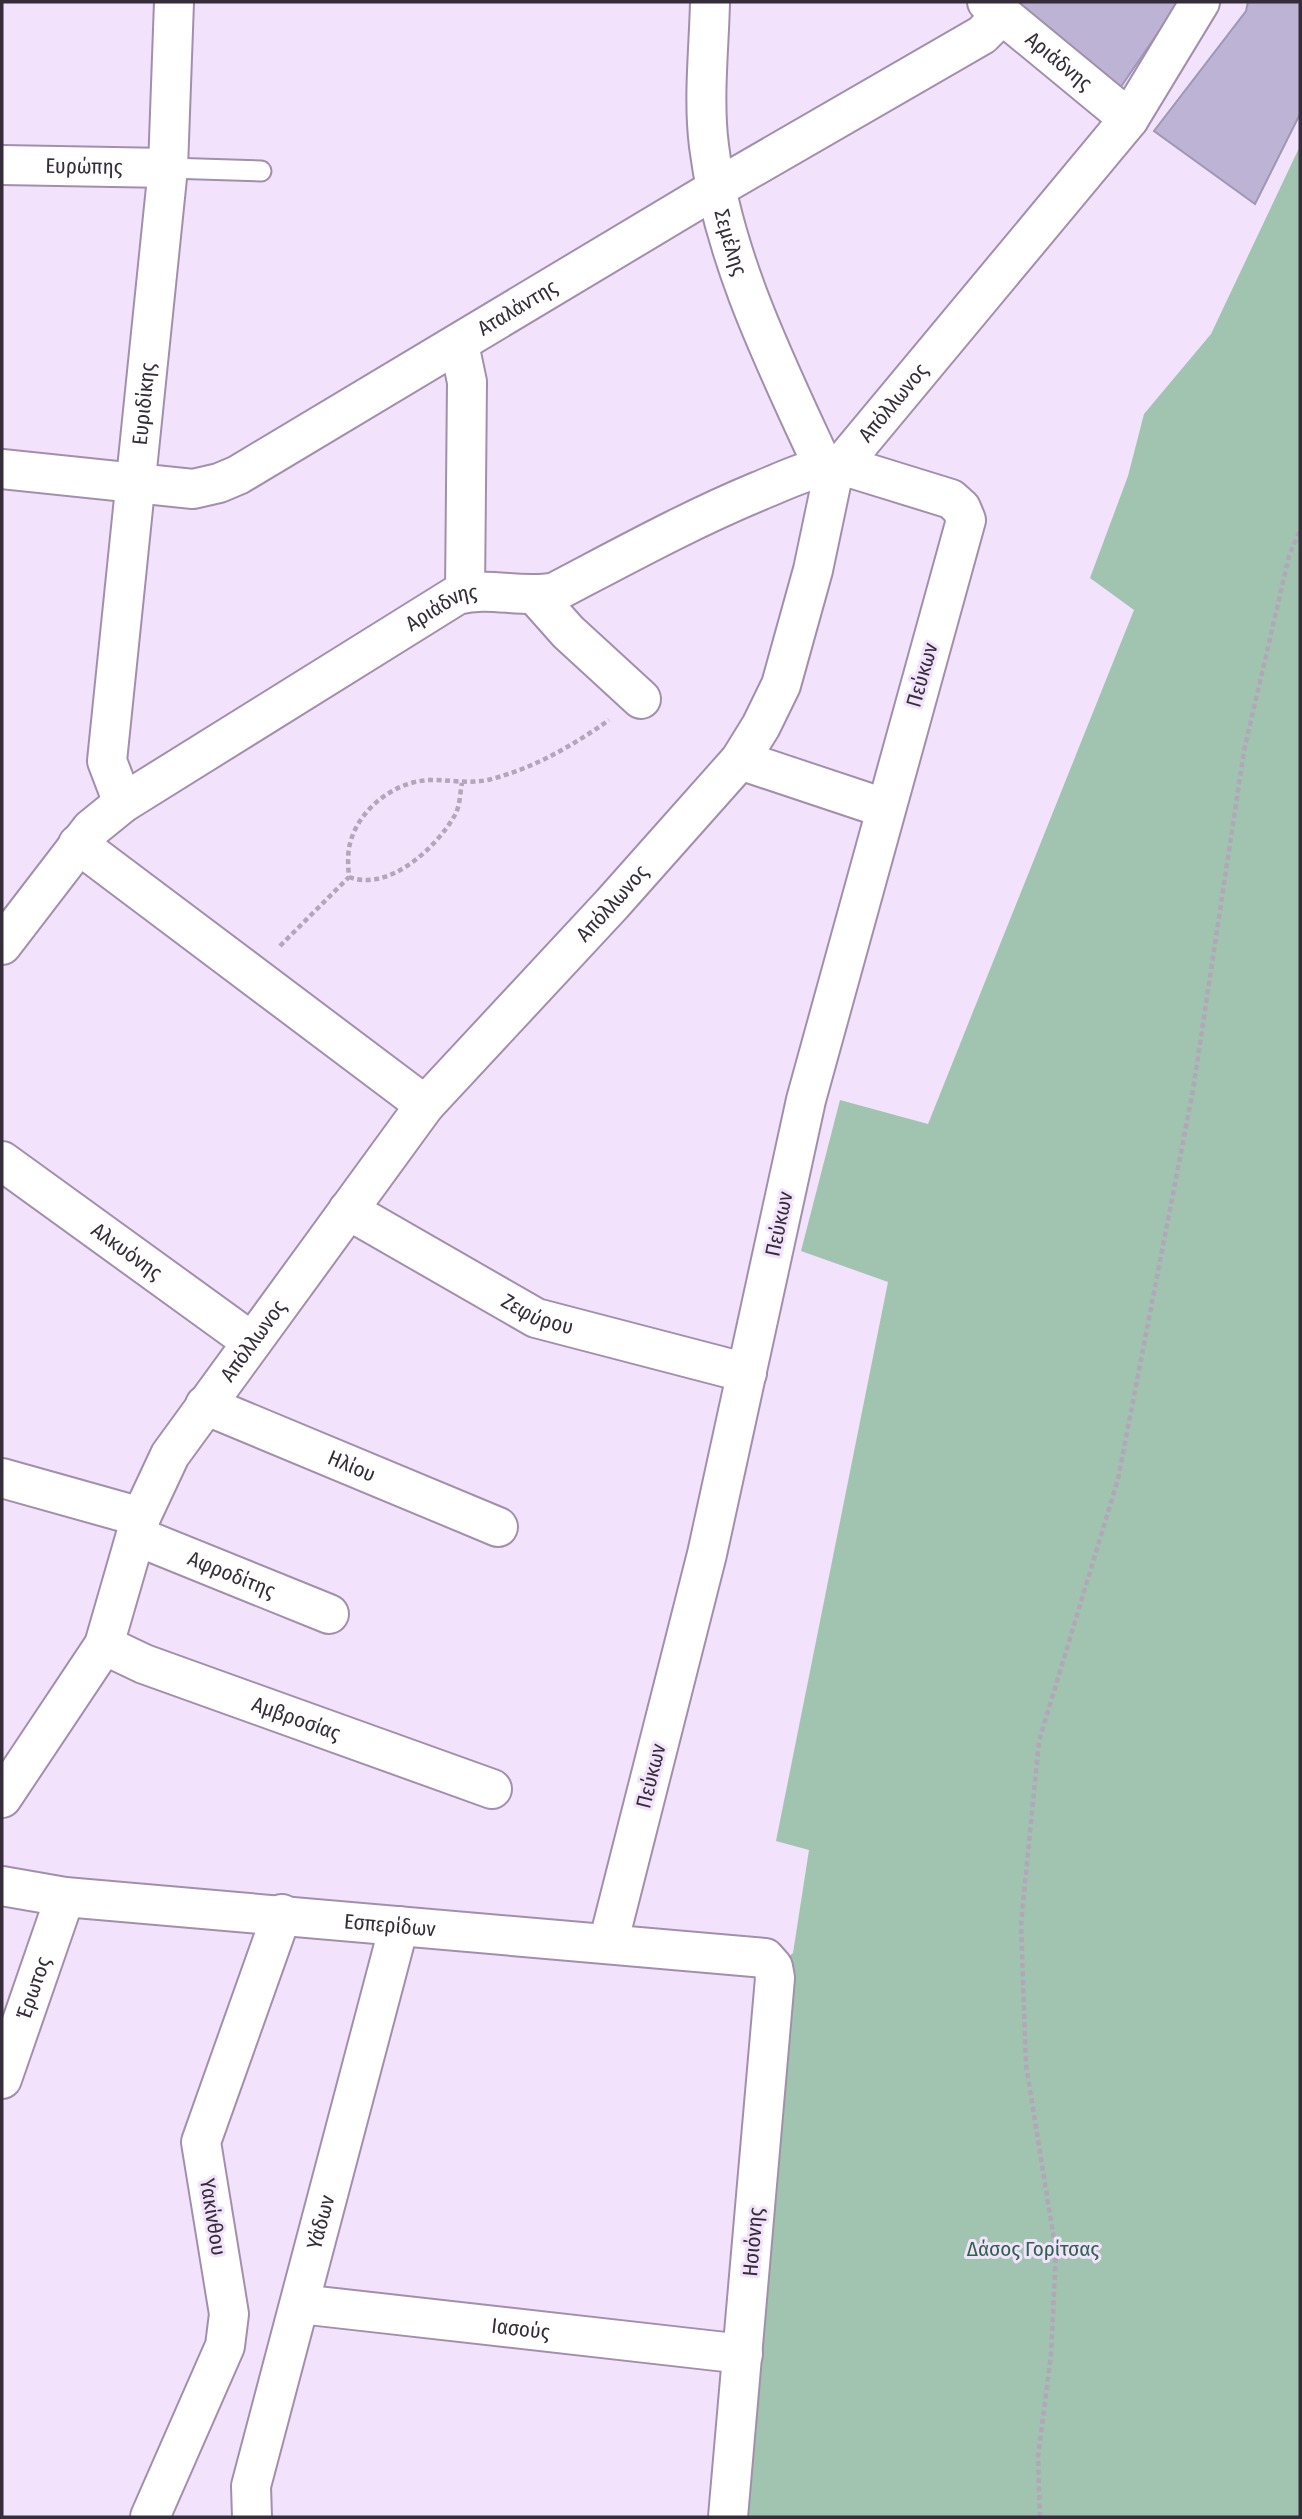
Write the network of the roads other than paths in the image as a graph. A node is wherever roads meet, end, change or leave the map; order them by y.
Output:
1 (174, 2) edge
2 (710, 2) edge
3 (1200, 2) edge
4 (994, 9) edge
5 (1129, 119) junction
6 (2, 165) edge
7 (168, 168) junction
8 (261, 171) dead end
9 (718, 188) junction
10 (458, 344) junction
11 (832, 465) junction
12 (2, 469) edge
13 (135, 484) junction
14 (465, 593) junction
15 (536, 596) junction
16 (641, 699) road end
17 (740, 761) junction
18 (123, 803) junction
19 (884, 808) junction
20 (78, 844) junction
21 (2, 945) edge
22 (425, 1105) junction
23 (2, 1161) edge
24 (348, 1210) junction
25 (252, 1342) junction
26 (747, 1373) junction
27 (205, 1405) junction
28 (2, 1478) edge
29 (138, 1527) junction
30 (498, 1527) dead end
31 (329, 1614) dead end
32 (104, 1645) junction
33 (492, 1789) dead end
34 (3, 1796) edge
35 (2, 1886) edge
36 (65, 1897) junction
37 (282, 1914) junction
38 (399, 1926) junction
39 (608, 1944) junction
40 (774, 1967) joint
41 (2, 2078) edge
42 (300, 2304) junction
43 (743, 2354) junction
44 (149, 2517) edge
45 (252, 2517) edge
46 (729, 2517) edge

1 - 7 street, Ευριδίκης
2 - 9 street, Σεμέλης
3 - 5 street, Απόλλωνος
4 - 5 street, Αριάδνης
4 - 9 street, Αταλάντης
5 - 11 street, Απόλλωνος
6 - 7 street, Ευρώπης
7 - 8 lane
7 - 13 street, Ευριδίκης
9 - 10 street, Αταλάντης
9 - 11 street, Σεμέλης
10 - 13 street, Αταλάντης
10 - 14 street
11 - 15 street, Αριάδνης
11 - 17 street, Απόλλωνος
11 - 19 street, Πεύκων
12 - 13 street, Αταλάντης
13 - 18 street, Ευριδίκης
14 - 15 street, Αριάδνης
14 - 18 street, Αριάδνης
15 - 16 street
17 - 19 street
17 - 22 street, Απόλλωνος
18 - 20 street, Αριάδνης
19 - 26 street, Πεύκων
20 - 21 street, Αριάδνης
20 - 22 street
22 - 24 street, Απόλλωνος
23 - 25 street, Αλκυόνης
24 - 25 street, Απόλλωνος
24 - 26 street, Ζεφύρου
25 - 27 street, Απόλλωνος
26 - 39 street, Πεύκων
27 - 29 street, Απόλλωνος
27 - 30 street, Ηλίου
28 - 29 street, Αφροδίτης
29 - 31 street, Αφροδίτης
29 - 32 street, Απόλλωνος
32 - 33 street, Αμβροσίας
32 - 34 street, Απόλλωνος
35 - 36 street, Εσπερίδων
36 - 37 street, Εσπερίδων
36 - 41 street, Έρωτος
37 - 38 street, Εσπερίδων
37 - 44 street, Υακίνθου
38 - 39 street, Εσπερίδων
38 - 42 street, Υάδων
39 - 40 street, Εσπερίδων
40 - 43 street, Ησιόνης
42 - 43 street, Ιασούς
42 - 45 street, Υάδων
43 - 46 street, Ησιόνης

